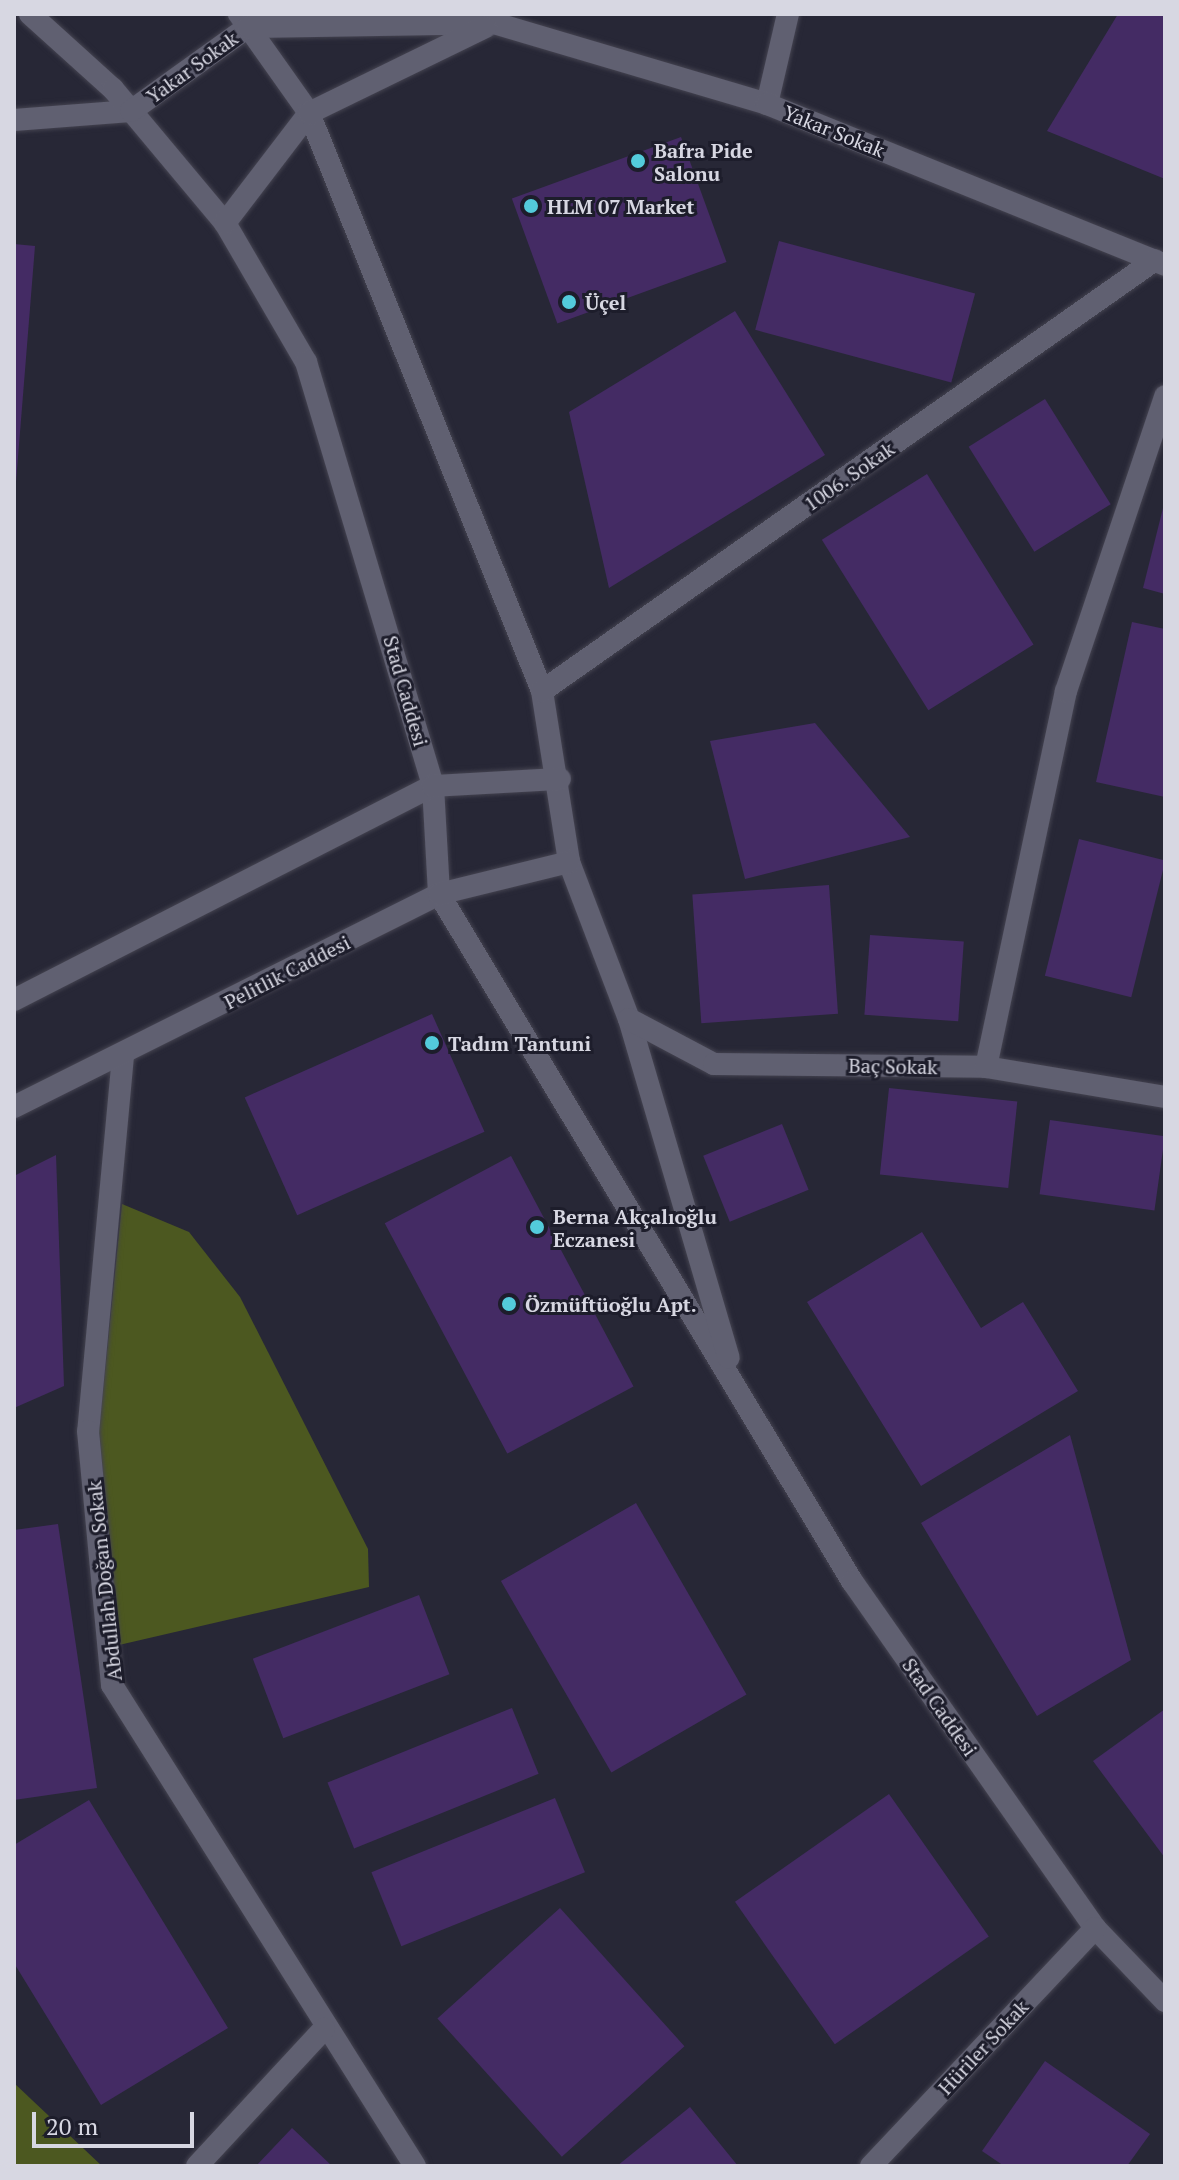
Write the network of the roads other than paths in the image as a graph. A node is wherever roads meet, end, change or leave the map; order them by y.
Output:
1 (30, 14) edge
2 (788, 14) edge
3 (247, 18) edge
4 (494, 23) junction
5 (767, 104) junction
6 (131, 111) junction
7 (309, 113) junction
8 (14, 120) edge
9 (225, 223) junction
10 (1160, 263) edge
11 (1165, 396) edge
12 (542, 691) junction
13 (560, 779) junction
14 (433, 786) junction
15 (569, 862) junction
16 (439, 894) junction
17 (14, 1000) edge
18 (629, 1019) junction
19 (123, 1056) junction
20 (986, 1067) junction
21 (1165, 1097) edge
22 (14, 1107) edge
23 (741, 1393) junction
24 (1095, 1928) junction
25 (1165, 2001) edge
26 (324, 2029) junction
27 (197, 2166) edge
28 (415, 2166) edge
29 (871, 2166) edge

1 - 6 street, Stad Caddesi
2 - 5 street
3 - 4 street, Yakar Sokak
3 - 6 street, Yakar Sokak
3 - 7 street, Stad Caddesi
4 - 5 street, Yakar Sokak
4 - 7 street
5 - 10 street, Yakar Sokak
6 - 8 street
6 - 9 street, Stad Caddesi
7 - 9 street
7 - 12 street, Stad Caddesi
9 - 14 street, Stad Caddesi
10 - 12 street, 1006. Sokak
11 - 20 street
12 - 13 street, Stad Caddesi
13 - 14 street
13 - 15 street, Stad Caddesi
14 - 16 street, Stad Caddesi
14 - 17 street
15 - 16 street, Pelitlik Caddesi
15 - 18 street, Stad Caddesi
16 - 19 street, Pelitlik Caddesi
16 - 23 street, Stad Caddesi
18 - 20 street, Baç Sokak
18 - 23 street, Stad Caddesi
19 - 22 street, Pelitlik Caddesi
19 - 26 street, Abdullah Doğan Sokak
20 - 21 street, Baç Sokak
23 - 24 street, Stad Caddesi
24 - 25 street, Stad Caddesi
24 - 29 street, Hüriler Sokak
26 - 27 street
26 - 28 street, Abdullah Doğan Sokak

